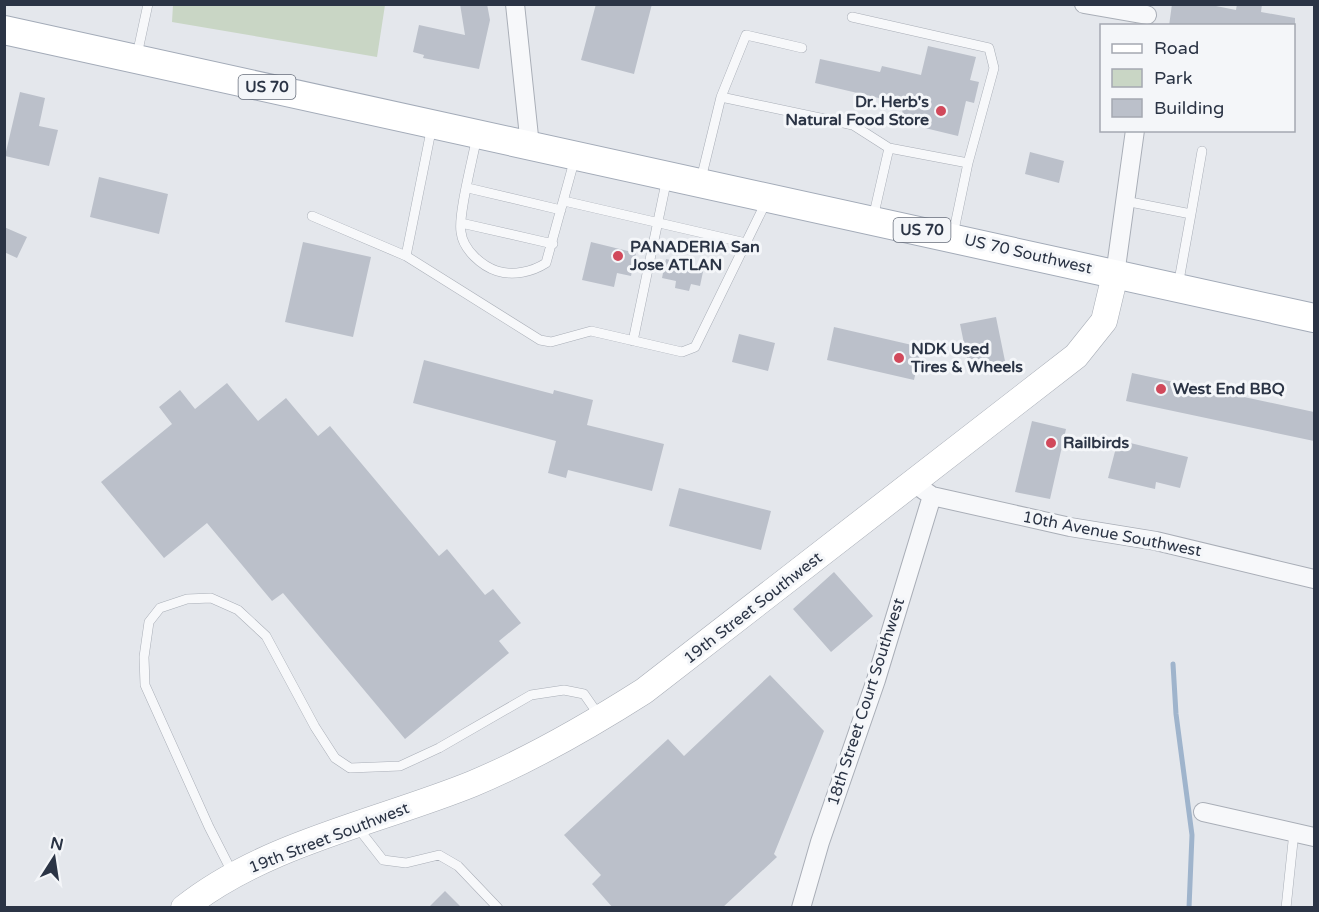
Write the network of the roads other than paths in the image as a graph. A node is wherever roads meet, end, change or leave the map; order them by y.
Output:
1 (148, 4) edge
2 (515, 4) edge
3 (1084, 4) edge
4 (1147, 15) edge
5 (852, 17) dead end
6 (4, 30) edge
7 (802, 48) dead end
8 (136, 58) junction
9 (721, 97) junction
10 (432, 124) junction
11 (1135, 132) edge
12 (478, 134) junction
13 (530, 146) junction
14 (889, 148) junction
15 (1202, 151) dead end
16 (576, 155) junction
17 (968, 163) junction
18 (668, 175) junction
19 (700, 182) junction
20 (468, 189) junction
21 (768, 197) junction
22 (1125, 201) junction
23 (563, 206) junction
24 (1191, 214) junction
25 (312, 216) dead end
26 (873, 219) junction
27 (658, 223) junction
28 (462, 224) junction
29 (953, 237) junction
30 (746, 243) junction
31 (553, 244) junction
32 (406, 256) junction
33 (1115, 275) junction
34 (1178, 289) junction
35 (1314, 318) edge
36 (633, 341) junction
37 (922, 489) junction
38 (1314, 579) edge
39 (601, 718) junction
40 (1203, 812) dead end
41 (356, 826) junction
42 (1294, 832) junction
43 (1314, 837) edge
44 (234, 876) junction
45 (184, 908) edge
46 (498, 908) edge
47 (801, 908) edge
48 (1286, 908) edge

1 - 8 lane
2 - 13 street
3 - 4 street
5 - 17 lane
6 - 8 main road, US 70
7 - 9 lane
8 - 10 main road, US 70
9 - 14 lane
9 - 19 lane
10 - 12 main road, US 70
10 - 32 lane
11 - 22 street, 19th Street Southwest
12 - 13 main road, US 70
12 - 20 lane
13 - 16 main road, US 70 Southwest / US 70
14 - 17 lane
14 - 26 lane
15 - 24 lane
16 - 18 main road, US 70 Southwest / US 70
16 - 23 lane
17 - 29 lane
18 - 19 main road, US 70 Southwest / US 70
18 - 27 lane
19 - 21 main road, US 70 Southwest / US 70
20 - 23 lane
20 - 28 lane
21 - 26 main road, US 70 Southwest / US 70
21 - 30 lane
22 - 24 lane
22 - 33 street, 19th Street Southwest
23 - 27 lane
23 - 31 lane
24 - 34 lane
25 - 32 lane
26 - 29 main road, US 70 Southwest / US 70
27 - 30 lane
27 - 36 lane
28 - 31 lane
28 - 31 lane
29 - 33 main road, US 70 Southwest / US 70
30 - 36 lane
32 - 36 lane
33 - 34 main road, US 70 Southwest / US 70
33 - 37 street, 19th Street Southwest
34 - 35 main road, US 70 Southwest / US 70
37 - 38 street, 10th Avenue Southwest
37 - 39 street, 19th Street Southwest
37 - 47 street, 18th Street Court Southwest
39 - 41 street, 19th Street Southwest
39 - 44 lane
40 - 42 street
41 - 44 street, 19th Street Southwest
41 - 46 lane
42 - 43 street
42 - 48 lane
44 - 45 street, 19th Street Southwest

